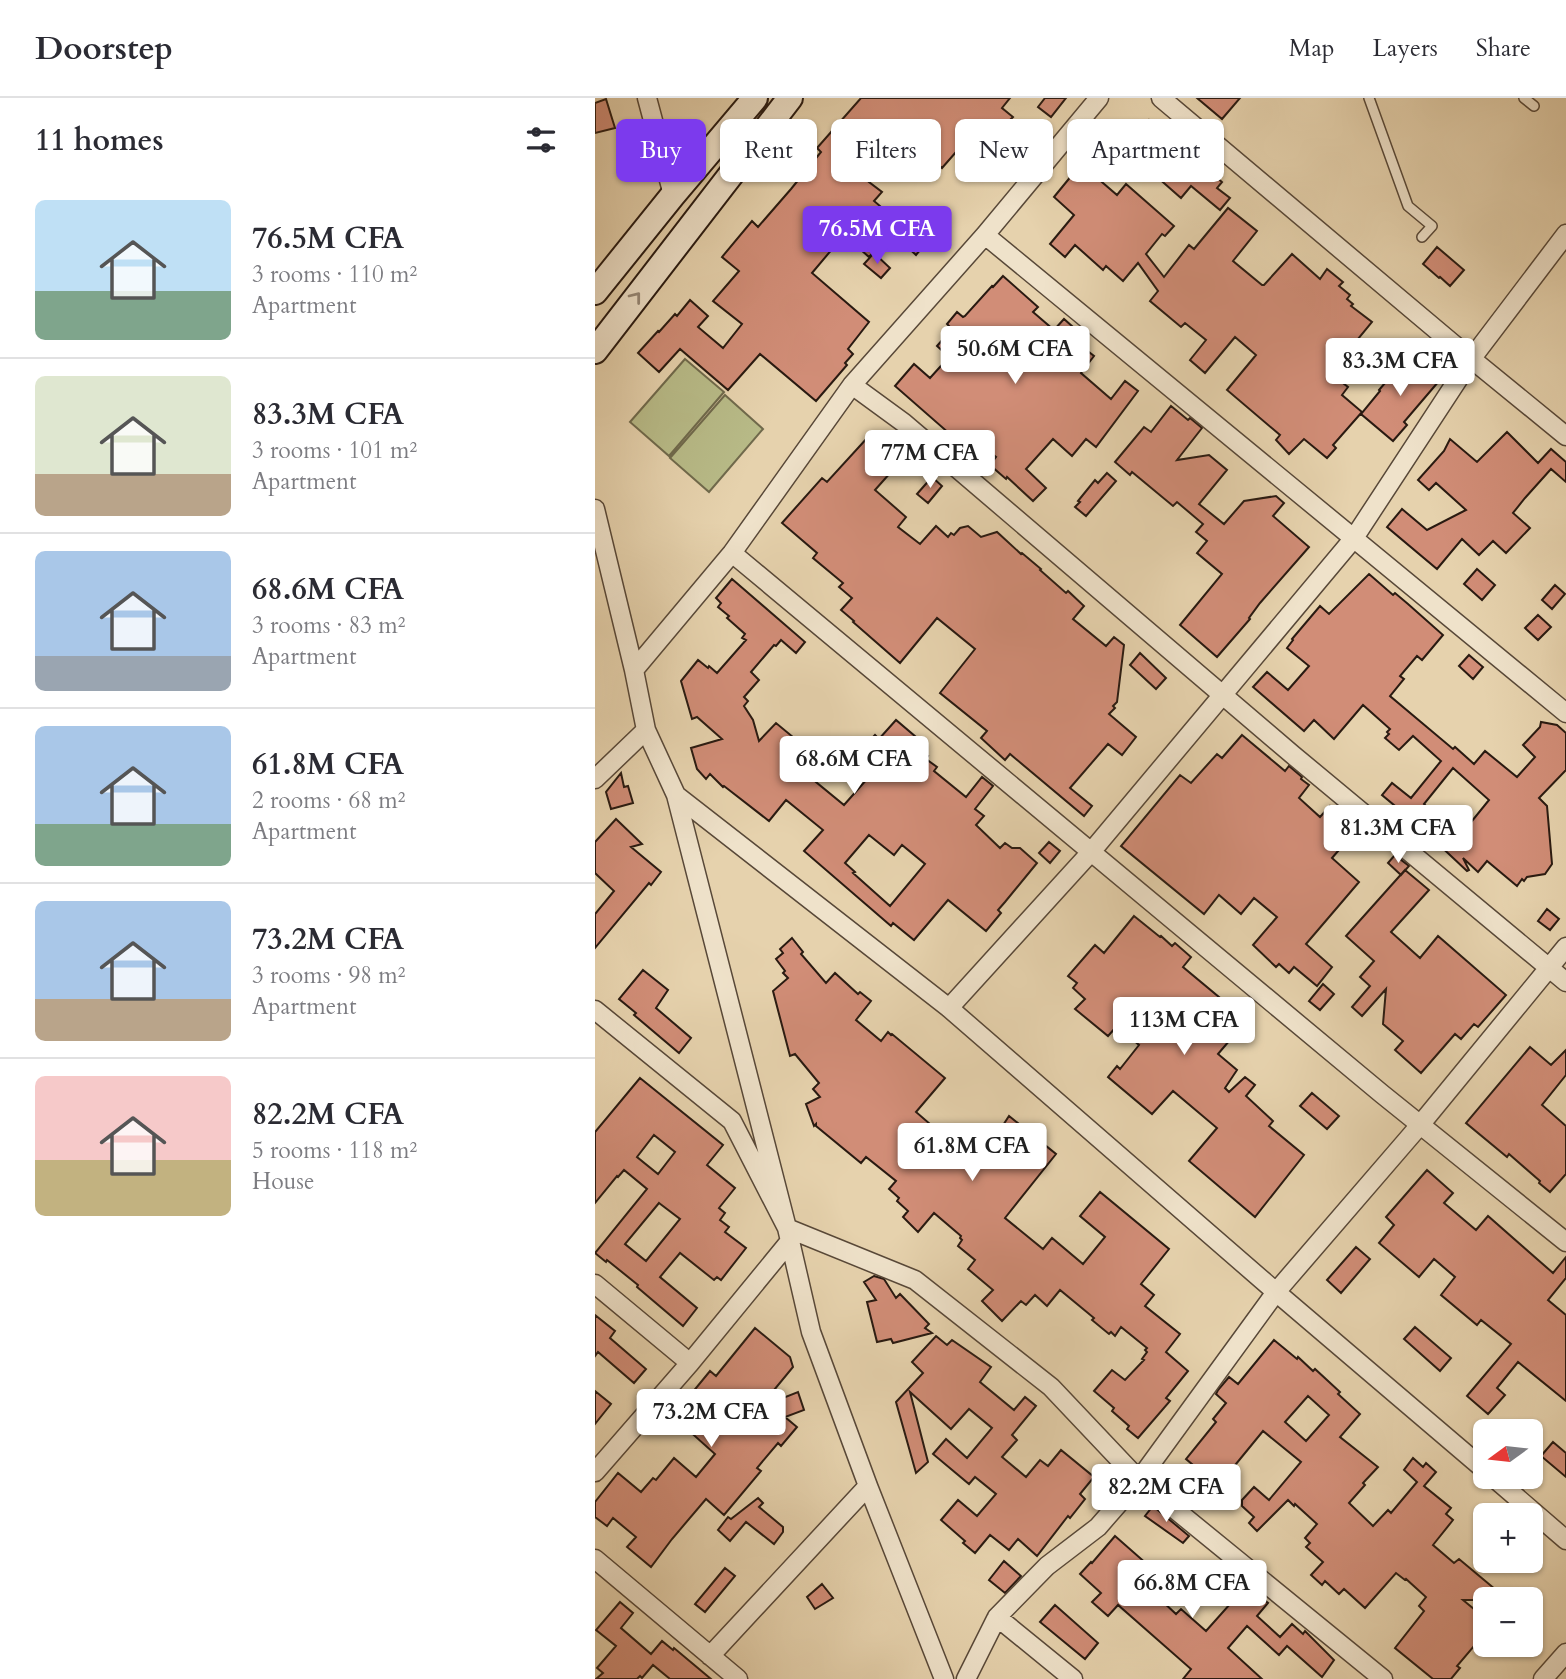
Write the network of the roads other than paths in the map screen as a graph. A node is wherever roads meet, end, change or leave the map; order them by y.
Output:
1 (647, 98) edge
2 (755, 98) edge
3 (790, 98) edge
4 (1099, 98) edge
5 (1161, 98) edge
6 (1369, 98) edge
7 (1524, 98) edge
8 (1534, 106) dead end
9 (673, 195) junction
10 (1566, 234) edge
11 (985, 236) junction
12 (1422, 237) dead end
13 (595, 292) edge
14 (595, 351) edge
15 (1472, 358) junction
16 (852, 386) junction
17 (1566, 436) edge
18 (595, 509) edge
19 (1354, 538) junction
20 (732, 553) junction
21 (634, 670) junction
22 (1222, 695) junction
23 (1566, 713) edge
24 (646, 730) junction
25 (595, 779) edge
26 (676, 795) junction
27 (1091, 852) junction
28 (1566, 947) edge
29 (1549, 968) junction
30 (1566, 982) edge
31 (949, 1008) junction
32 (595, 1010) edge
33 (1420, 1125) junction
34 (789, 1234) junction
35 (1566, 1242) edge
36 (595, 1284) edge
37 (1276, 1292) junction
38 (690, 1363) junction
39 (1473, 1460) edge
40 (595, 1472) edge
41 (1139, 1480) junction
42 (868, 1486) junction
43 (1507, 1489) edge
44 (1566, 1539) edge
45 (595, 1559) edge
46 (997, 1617) junction
47 (1566, 1653) edge
48 (711, 1656) junction
49 (739, 1679) edge
50 (944, 1679) edge
51 (966, 1679) edge
52 (1073, 1679) edge
53 (1383, 1679) edge
54 (1543, 1679) edge

1 - 9 street
2 - 9 main road
14 -> 3 main road
4 - 11 street
5 - 15 street
6 - 12 lane
7 - 8 lane
9 - 13 main road
10 - 15 street
11 - 16 street
11 - 19 street
15 - 17 street
15 - 19 street
16 - 20 street
16 - 22 street
18 - 21 street
19 - 22 street
19 - 23 street
20 - 21 street
20 - 27 street
21 - 24 street
22 - 27 street
22 - 29 street
24 - 25 street
24 - 26 street
26 - 31 street
26 - 34 street
27 - 31 street
27 - 33 street
28 - 29 street
29 - 30 street
29 - 33 street
31 - 37 street
32 - 34 street
33 - 35 street
33 - 37 street
34 - 38 street
34 - 41 street
34 - 42 street
36 - 38 street
37 - 39 street
37 - 41 street
38 - 40 street
41 - 46 street
41 - 53 street
42 - 48 street
42 - 50 street
43 - 44 street
45 - 48 street
46 - 51 street
46 - 52 street
47 - 54 street
48 - 49 street

